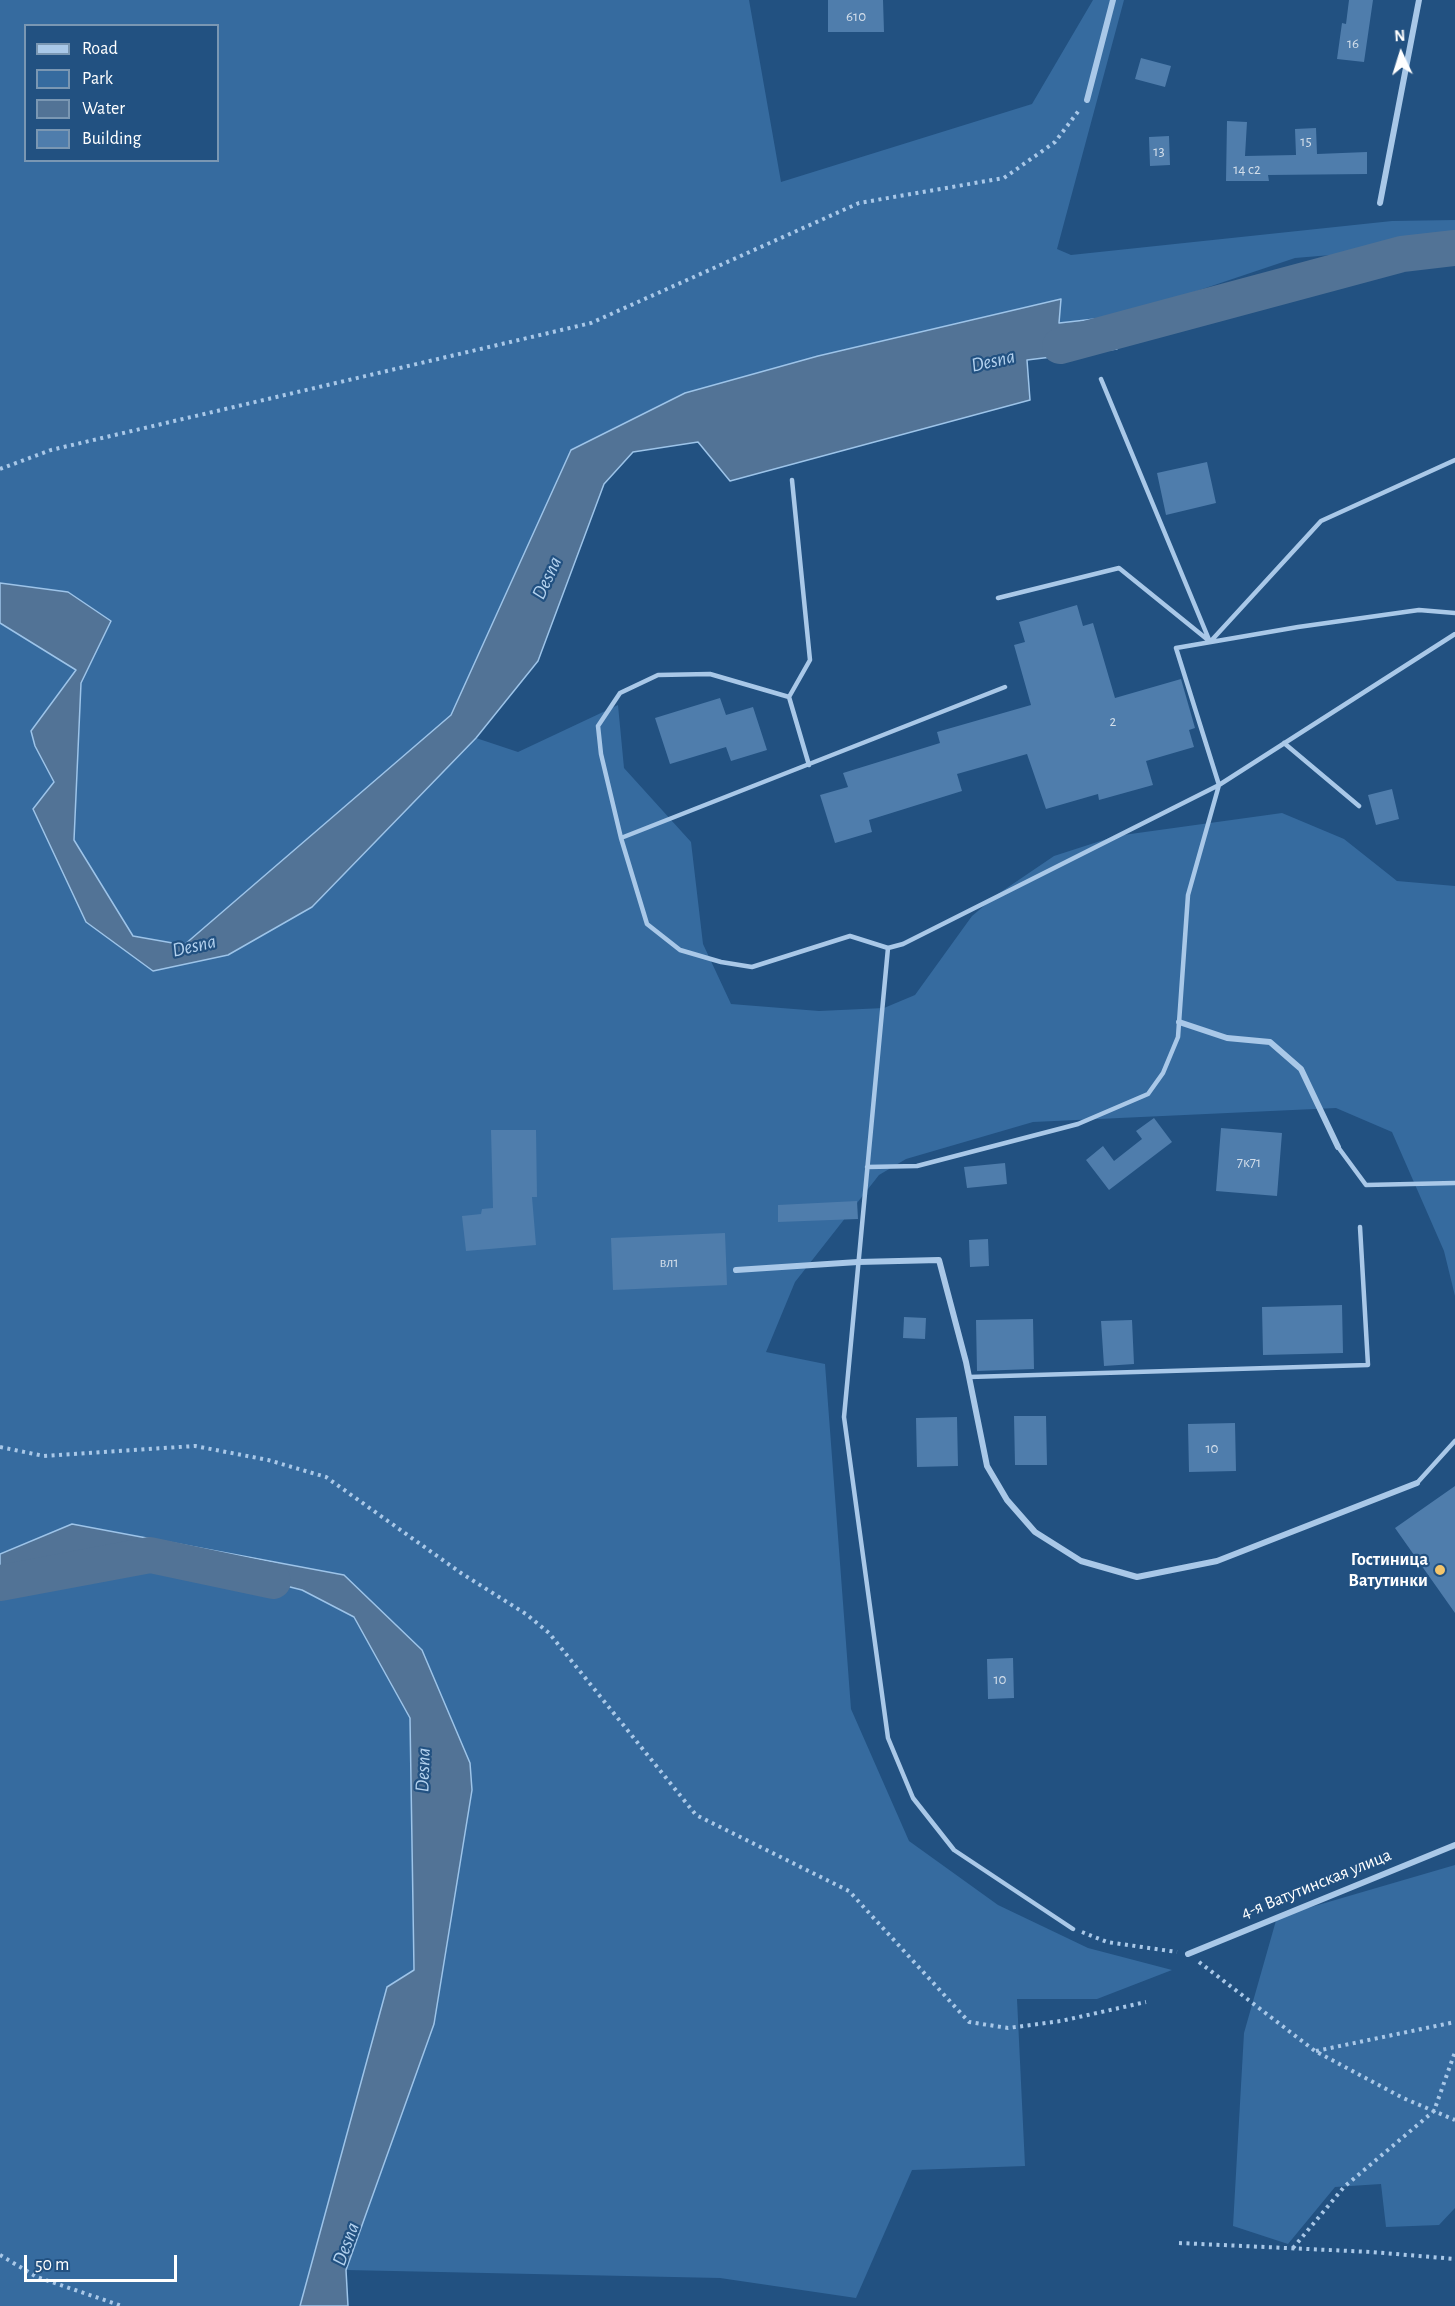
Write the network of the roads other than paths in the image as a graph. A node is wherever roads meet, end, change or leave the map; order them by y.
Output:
1 (1113, 0) edge
2 (1419, 0) edge
3 (1087, 100) road end
4 (1380, 203) dead end
5 (1101, 379) dead end
6 (1455, 460) edge
7 (792, 480) dead end
8 (998, 598) dead end
9 (1455, 613) edge
10 (1455, 634) edge
11 (1210, 642) junction
12 (1005, 687) dead end
13 (789, 697) junction
14 (1284, 743) junction
15 (809, 765) junction
16 (1219, 785) junction
17 (1359, 806) dead end
18 (621, 838) junction
19 (888, 948) junction
20 (1179, 1022) junction
21 (1338, 1147) joint
22 (867, 1167) junction
23 (1455, 1183) edge
24 (1360, 1227) dead end
25 (858, 1262) junction
26 (736, 1270) dead end
27 (969, 1377) junction
28 (1455, 1441) edge
29 (1417, 1483) joint
30 (1455, 1845) edge
31 (1073, 1929) road end
32 (1188, 1954) road end

1 - 3 street
2 - 4 street
5 - 11 lane
6 - 11 lane
7 - 13 lane
8 - 11 lane
9 - 11 lane
10 - 14 lane
11 - 16 lane
12 - 15 lane
13 - 15 lane
13 - 18 lane
14 - 16 lane
14 - 17 lane
15 - 18 lane
16 - 19 lane
16 - 20 lane
18 - 19 lane
19 - 22 lane
20 - 21 street
20 - 22 lane
21 - 23 lane
22 - 25 lane
24 - 27 lane
25 - 26 street
25 - 27 street
25 - 31 lane
27 - 29 street
28 - 29 lane
30 - 32 street, 4-я Ватутинская улица

